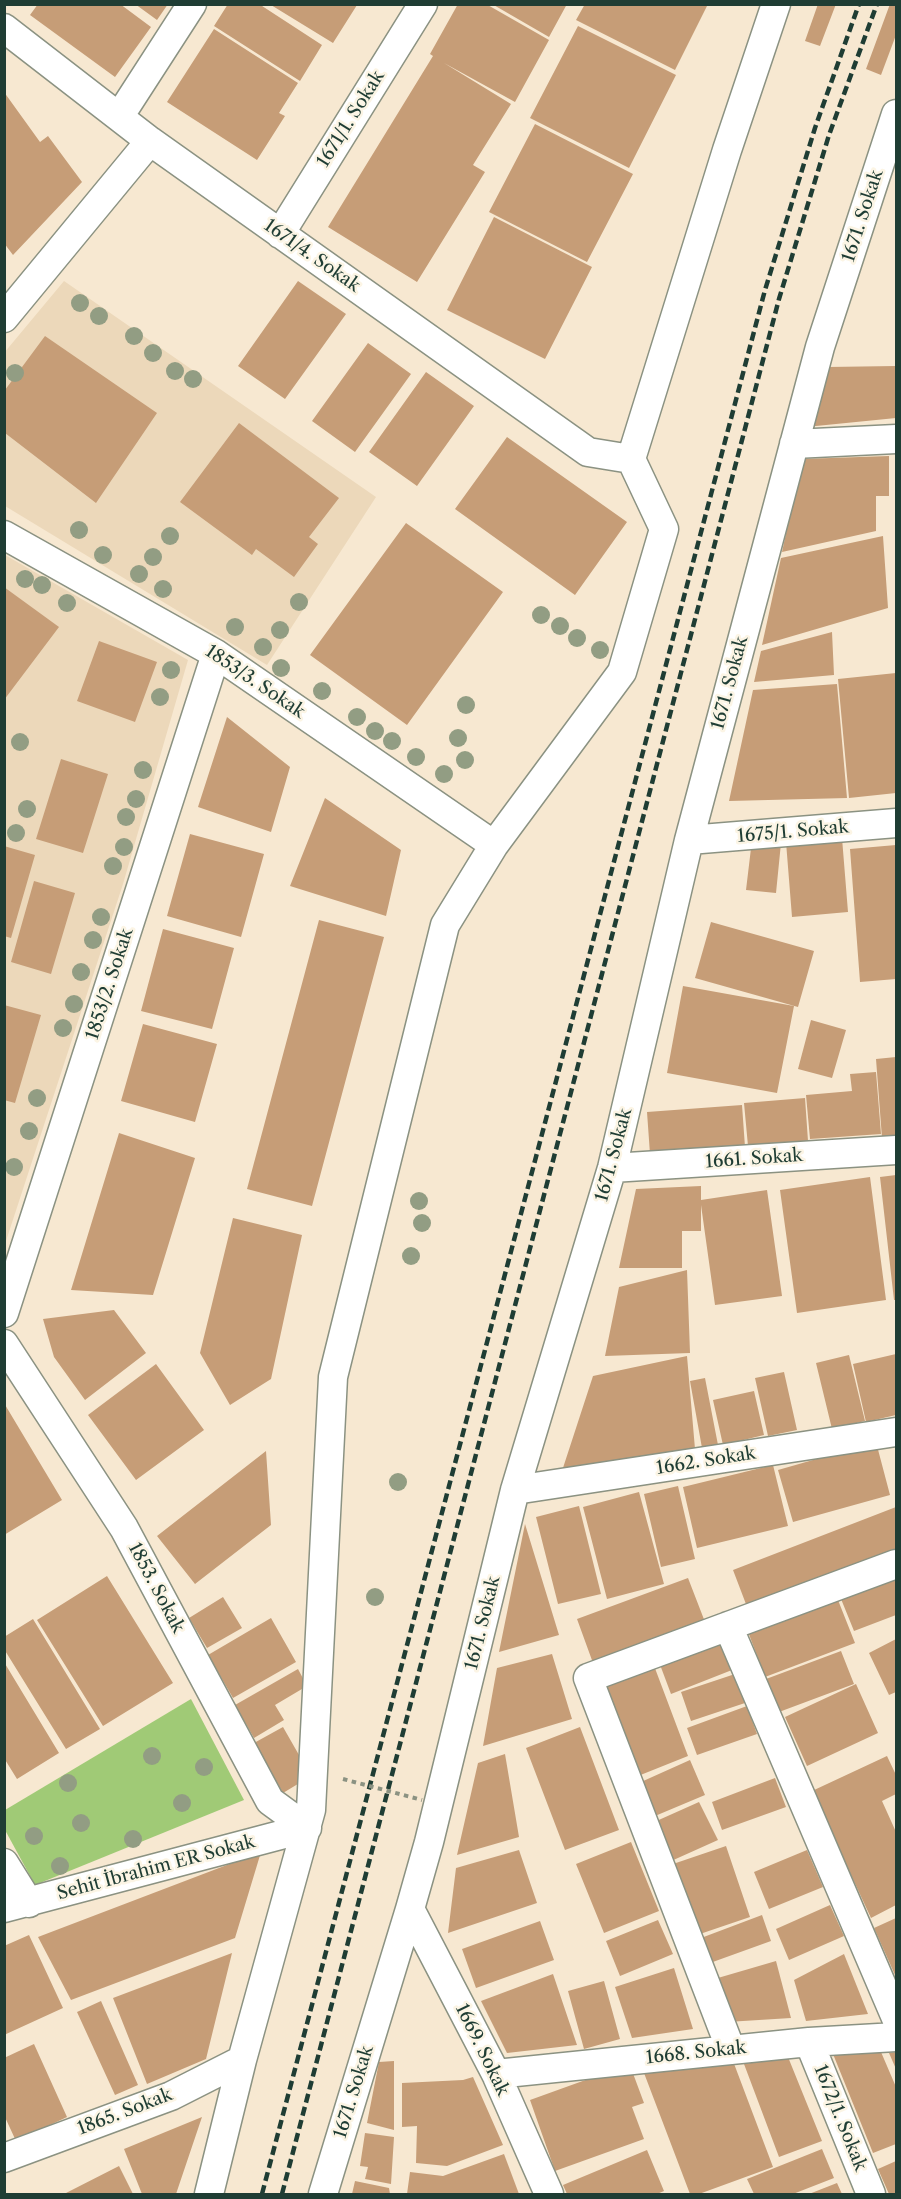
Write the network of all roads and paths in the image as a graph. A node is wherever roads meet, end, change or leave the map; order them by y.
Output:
1 (192, 4) edge
2 (423, 4) edge
3 (776, 4) edge
4 (4, 28) edge
5 (897, 114) edge
6 (119, 117) junction
7 (150, 141) junction
8 (280, 234) junction
9 (4, 318) edge
10 (897, 440) edge
11 (794, 444) junction
12 (631, 459) junction
13 (4, 536) edge
14 (216, 654) junction
15 (897, 823) edge
16 (689, 840) junction
17 (494, 845) junction
18 (897, 1150) edge
19 (612, 1168) junction
20 (4, 1313) edge
21 (4, 1344) edge
22 (894, 1438) edge
23 (515, 1491) junction
24 (897, 1564) edge
25 (728, 1626) junction
26 (343, 1779) dead end
27 (422, 1800) dead end
28 (307, 1828) junction
29 (4, 1863) edge
30 (16, 1905) edge
31 (410, 1909) junction
32 (897, 2018) edge
33 (897, 2037) edge
34 (809, 2042) junction
35 (731, 2050) junction
36 (242, 2060) junction
37 (496, 2074) junction
38 (6, 2152) edge
39 (209, 2194) edge
40 (323, 2194) edge
41 (549, 2194) edge
42 (871, 2194) edge

1 - 6 street
2 - 8 street, 1671/1. Sokak
3 - 12 street
4 - 6 street, 1671/4. Sokak
5 - 11 street, 1671. Sokak
6 - 7 street, 1671/4. Sokak
7 - 8 street, 1671/4. Sokak
7 - 9 street
8 - 12 street, 1671/4. Sokak
10 - 11 street
11 - 16 street, 1671. Sokak
12 - 17 street
13 - 14 street, 1853/3. Sokak
14 - 17 street, 1853/3. Sokak
14 - 20 street, 1853/2. Sokak
15 - 16 street, 1675/1. Sokak
16 - 19 street, 1671. Sokak
17 - 28 street
18 - 19 street, 1661. Sokak
19 - 23 street, 1671. Sokak
21 - 28 street, 1853. Sokak
22 - 23 street, 1662. Sokak
23 - 31 street, 1671. Sokak
24 - 25 street
25 - 32 street
25 - 35 street
26 - 27 path, bridge
28 - 30 street, Sehit İbrahim ER Sokak
28 - 36 street
29 - 30 street
31 - 37 street, 1669. Sokak
31 - 40 street, 1671. Sokak
33 - 34 street, 1668. Sokak
34 - 35 street, 1668. Sokak
34 - 42 street, 1672/1. Sokak
35 - 37 street, 1668. Sokak
36 - 38 street, 1865. Sokak
36 - 39 street
37 - 41 street, 1669. Sokak

